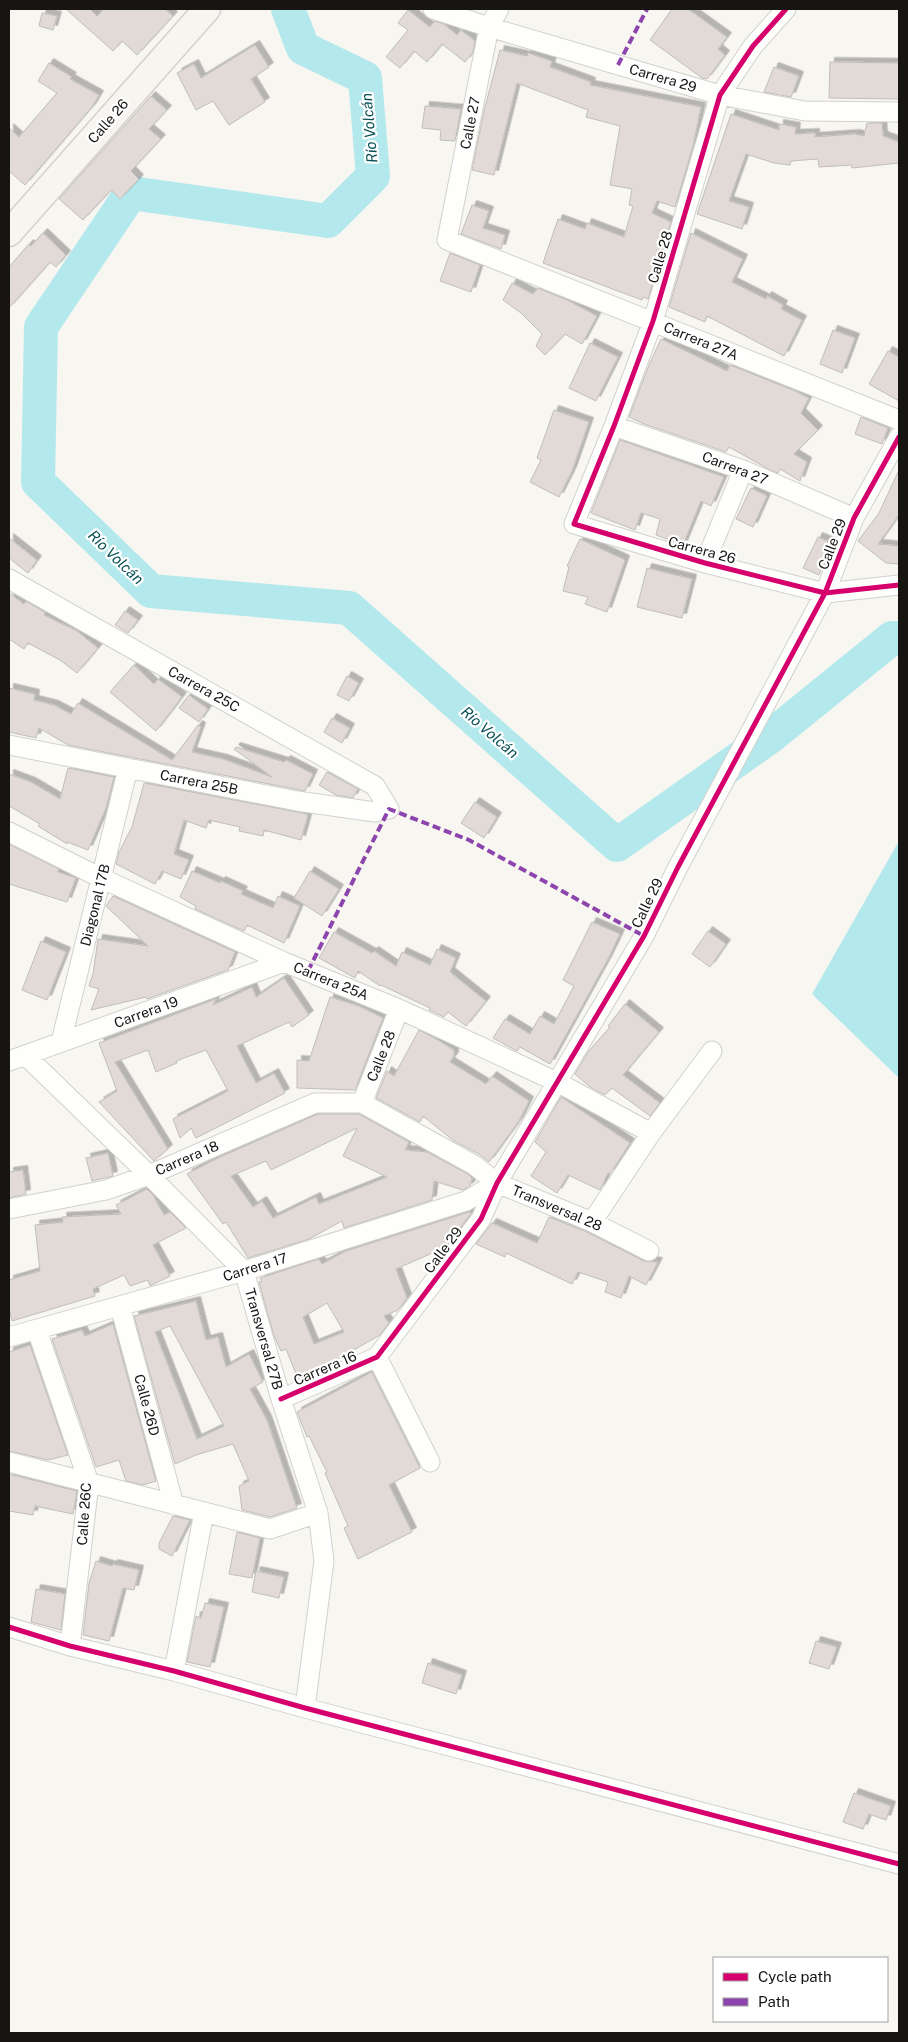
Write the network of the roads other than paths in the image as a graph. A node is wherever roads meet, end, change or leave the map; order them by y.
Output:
1 (207, 9) edge
2 (433, 9) edge
3 (499, 9) edge
4 (786, 9) edge
5 (489, 27) junction
6 (720, 95) junction
7 (899, 112) edge
8 (9, 233) edge
9 (447, 240) joint
10 (653, 321) junction
11 (899, 420) edge
12 (614, 426) junction
13 (899, 436) edge
14 (743, 470) junction
15 (854, 518) junction
16 (574, 524) joint
17 (705, 563) junction
18 (9, 579) edge
19 (899, 585) edge
20 (825, 593) junction
21 (9, 745) edge
22 (128, 768) junction
23 (389, 809) joint
24 (9, 832) edge
25 (102, 878) junction
26 (284, 962) junction
27 (399, 1010) junction
28 (61, 1042) junction
29 (712, 1051) dead end
30 (17, 1058) edge
31 (557, 1082) junction
32 (362, 1103) junction
33 (651, 1134) junction
34 (149, 1175) junction
35 (497, 1183) junction
36 (9, 1209) edge
37 (592, 1222) junction
38 (649, 1251) dead end
39 (244, 1271) junction
40 (120, 1306) junction
41 (37, 1330) junction
42 (9, 1337) edge
43 (377, 1357) junction
44 (281, 1399) junction
45 (9, 1462) edge
46 (430, 1462) dead end
47 (89, 1483) junction
48 (174, 1505) junction
49 (204, 1512) junction
50 (318, 1514) junction
51 (9, 1626) edge
52 (70, 1646) junction
53 (174, 1671) junction
54 (305, 1708) junction
55 (899, 1864) edge

1 - 8 main road, Calle 26
2 - 5 street, Carrera 29
3 - 5 street, Calle 27
4 - 6 street, Calle 28
5 - 6 street, Carrera 29
5 - 9 street, Calle 27
6 - 7 street, Carrera 29
6 - 10 street, Calle 28
9 - 10 street, Carrera 27A
10 - 11 street, Carrera 27A
10 - 12 street, Calle 28
12 - 14 street, Carrera 27
12 - 16 street, Calle 28
13 - 15 street, Calle 29
14 - 15 street, Carrera 27
14 - 17 street
15 - 20 street, Calle 29
16 - 17 street, Carrera 26
17 - 20 street, Carrera 26
18 - 23 street, Carrera 25C
19 - 20 street
20 - 31 street, Calle 29
21 - 22 street, Carrera 25B
22 - 23 street, Carrera 25B
22 - 25 street, Diagonal 17B
24 - 25 street, Carrera 25A
25 - 26 street, Carrera 25A
25 - 28 street, Diagonal 17B
26 - 27 street, Carrera 25A
26 - 28 street, Carrera 19
27 - 31 street, Carrera 25A
27 - 32 street, Calle 28
28 - 30 street, Carrera 19
29 - 33 street
30 - 34 street, Transversal 27B
31 - 33 street, Carrera 25A
31 - 35 street, Calle 29
32 - 34 street, Carrera 18
32 - 35 street, Transversal 28
33 - 37 street
34 - 36 street, Carrera 18
34 - 39 street, Transversal 27B
35 - 37 street, Transversal 28
35 - 39 street, Carrera 17
35 - 43 street, Calle 29
37 - 38 street, Transversal 28
39 - 40 street, Carrera 17
39 - 44 street, Transversal 27B
40 - 41 street, Carrera 17
40 - 48 street, Calle 26D
41 - 42 street, Carrera 17
41 - 47 street, Calle 26C
43 - 44 street, Carrera 16
43 - 46 street
44 - 50 street, Transversal 27B
45 - 47 street
47 - 48 street
47 - 52 street, Calle 26C
48 - 49 street
49 - 50 street
49 - 53 street
50 - 54 street, Transversal 27B
51 - 52 street
52 - 53 street
53 - 54 street
54 - 55 street

